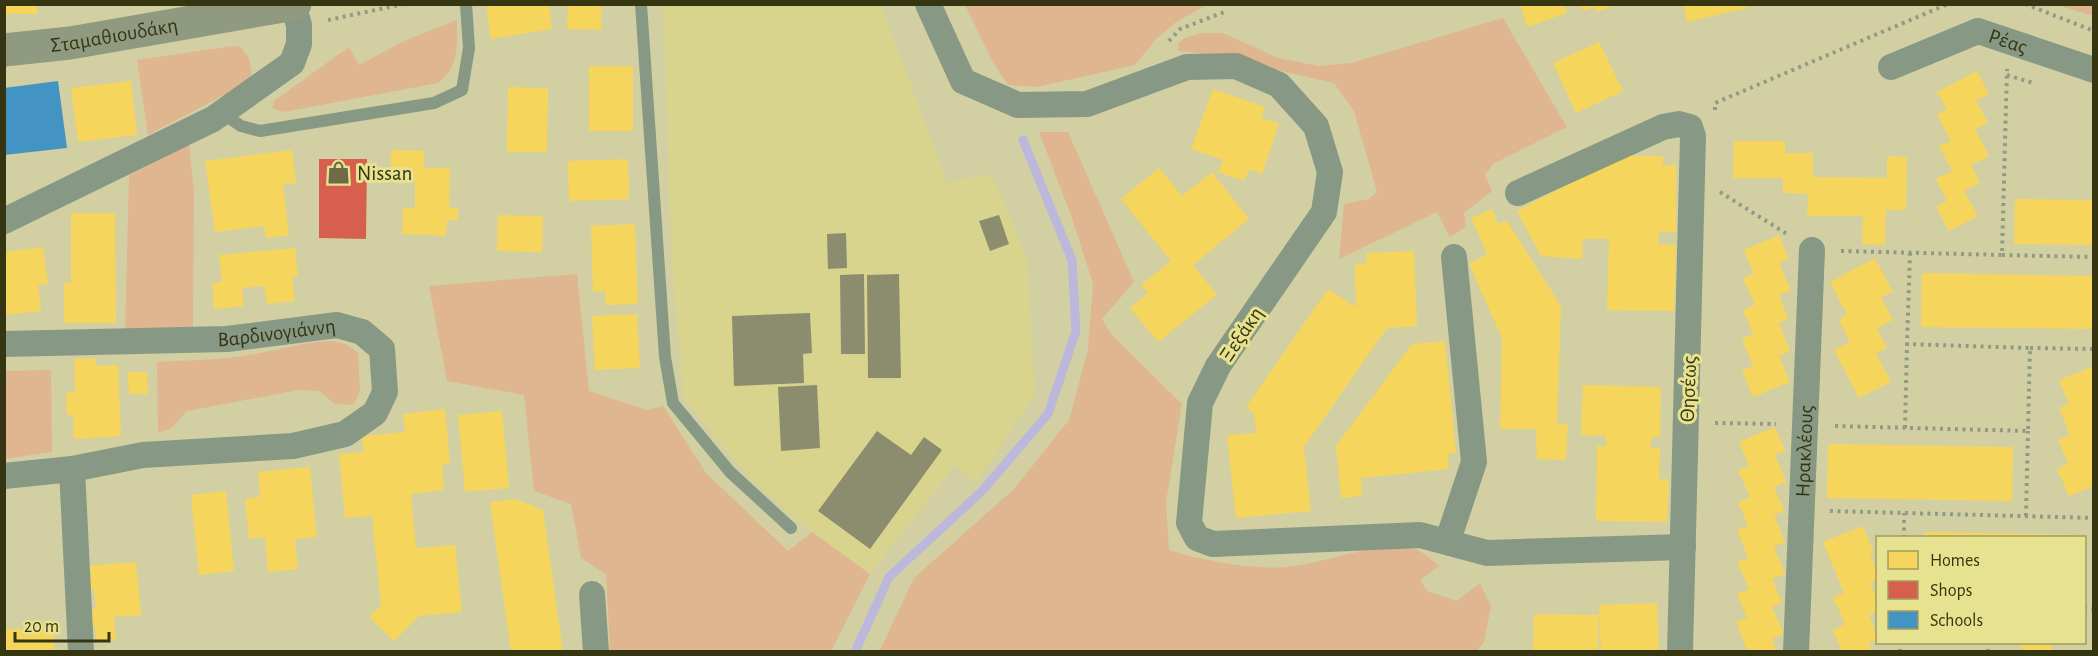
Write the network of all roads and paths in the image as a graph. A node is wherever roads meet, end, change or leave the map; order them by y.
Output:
1 (466, 4) edge
2 (641, 4) edge
3 (928, 4) edge
4 (1948, 4) edge
5 (2025, 4) edge
6 (294, 5) edge
7 (2094, 31) edge
8 (2007, 42) junction
9 (4, 50) edge
10 (1892, 67) dead end
11 (2094, 70) edge
12 (222, 113) junction
13 (1715, 114) dead end
14 (1713, 187) dead end
15 (1518, 193) dead end
16 (4, 221) edge
17 (1812, 250) junction
18 (1910, 253) junction
19 (2002, 255) junction
20 (1454, 257) dead end
21 (2094, 257) edge
22 (4, 344) edge
23 (1907, 344) junction
24 (2030, 348) junction
25 (2094, 349) edge
26 (1687, 422) junction
27 (1805, 425) junction
28 (1905, 428) junction
29 (2028, 431) junction
30 (72, 469) junction
31 (4, 476) edge
32 (1802, 510) junction
33 (1904, 513) junction
34 (2026, 516) junction
35 (2094, 518) edge
36 (791, 528) dead end
37 (1904, 536) edge
38 (1448, 540) junction
39 (1683, 547) junction
40 (592, 594) dead end
41 (81, 651) edge
42 (596, 651) edge
43 (1680, 651) edge
44 (1796, 651) edge

1 - 12 lane
2 - 36 lane
3 - 38 street, Ξεξάκη
4 - 13 path
5 - 7 path
6 - 9 main road, Σταμαθιουδάκη
6 - 12 street
8 - 10 street, Ρέας
8 - 11 street, Ρέας
8 - 19 path
12 - 16 street
14 - 17 path
15 - 26 street, Θησέως
17 - 18 path
17 - 27 street, Ηρακλέους
18 - 19 path
18 - 23 path
19 - 21 path
20 - 38 street
22 - 30 street, Βαρδινογιάννη
23 - 24 path
23 - 28 path
24 - 25 path
24 - 29 path
26 - 27 path
26 - 39 street, Θησέως
27 - 28 path
27 - 32 street, Ηρακλέους
28 - 29 path
29 - 34 path
30 - 31 street, Βαρδινογιάννη
30 - 41 street
32 - 33 path
32 - 44 street, Ηρακλέους
33 - 34 path
33 - 37 path
34 - 35 path
38 - 39 street, Ξεξάκη
39 - 43 street, Θησέως
40 - 42 street

